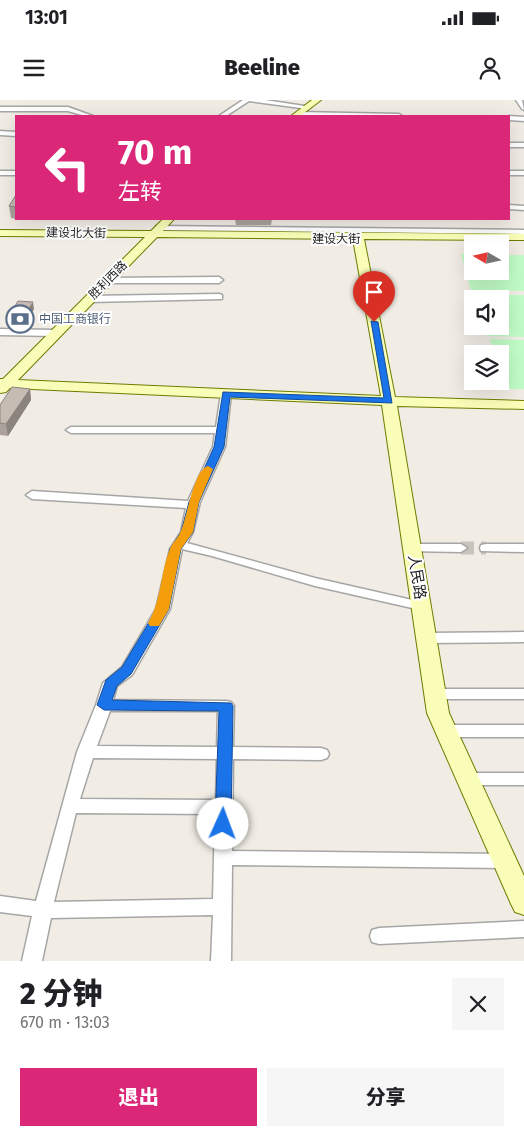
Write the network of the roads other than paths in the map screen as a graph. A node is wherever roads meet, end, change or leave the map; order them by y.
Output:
1 (247, 100) edge
2 (250, 100) edge
3 (317, 100) edge
4 (519, 100) edge
5 (308, 107) junction
6 (524, 108) edge
7 (0, 109) edge
8 (64, 109) junction
9 (61, 115) edge
10 (86, 115) edge
11 (224, 115) edge
12 (297, 115) edge
13 (510, 118) edge
14 (524, 119) edge
15 (0, 134) edge
16 (15, 134) edge
17 (510, 145) edge
18 (524, 145) edge
19 (0, 173) edge
20 (510, 173) edge
21 (524, 173) edge
22 (15, 174) edge
23 (510, 207) edge
24 (524, 208) edge
25 (168, 220) edge
26 (357, 231) edge
27 (0, 232) edge
28 (524, 232) edge
29 (154, 233) junction
30 (524, 237) edge
31 (524, 241) edge
32 (219, 280) dead end
33 (107, 281) junction
34 (218, 297) dead end
35 (89, 299) junction
36 (0, 332) edge
37 (55, 333) junction
38 (2, 386) edge
39 (226, 394) junction
40 (389, 401) junction
41 (524, 405) edge
42 (71, 430) dead end
43 (221, 430) junction
44 (32, 496) dead end
45 (194, 505) junction
46 (178, 545) junction
47 (412, 548) junction
48 (461, 548) tunnel mouth
49 (486, 548) tunnel mouth
50 (524, 548) edge
51 (421, 606) junction
52 (524, 637) edge
53 (427, 638) junction
54 (435, 694) junction
55 (524, 694) edge
56 (104, 705) junction
57 (524, 730) edge
58 (446, 731) junction
59 (85, 752) junction
60 (225, 754) junction
61 (322, 754) dead end
62 (468, 779) junction
63 (524, 779) edge
64 (71, 806) junction
65 (223, 808) junction
66 (222, 858) junction
67 (504, 861) junction
68 (0, 904) edge
69 (524, 904) edge
70 (221, 907) junction
71 (43, 910) junction
72 (524, 929) edge
73 (379, 936) dead end
74 (32, 961) edge
75 (221, 961) edge

1 - 11 street
2 - 5 street
3 - 5 street
4 - 6 street
5 - 12 street
7 - 8 street
8 - 9 street
8 - 10 street
13 - 14 street
15 - 16 street
17 - 18 street
19 - 22 street
20 - 21 street
23 - 24 street
25 - 29 street, 胜利西路
26 - 28 street
26 - 29 street, 建设大街
26 - 30 street, 建设大街
26 - 31 street, 建设大街
26 - 40 street, 人民路
27 - 29 street, 建设北大街
29 - 33 street, 胜利西路
32 - 33 street
33 - 35 street, 胜利西路
34 - 35 street
35 - 37 street, 胜利西路
36 - 37 street
37 - 38 street, 胜利西路
38 - 39 street
39 - 40 street
39 - 43 street
40 - 41 street
40 - 47 street, 人民路
42 - 43 street
43 - 45 street
44 - 45 street
45 - 46 street
46 - 51 street
46 - 56 street
47 - 48 street
47 - 51 street, 人民路
49 - 50 street
51 - 53 street, 人民路
52 - 53 street
53 - 54 street, 人民路
54 - 55 street
54 - 58 street, 人民路
56 - 59 street
56 - 60 street
57 - 58 street
58 - 62 street, 人民路
59 - 60 street
59 - 64 street
60 - 61 street
60 - 65 street
62 - 63 street
62 - 67 street, 人民路
64 - 65 street
64 - 71 street
65 - 66 street
66 - 67 street
66 - 70 street
67 - 69 street, 人民路
68 - 71 street
70 - 71 street
70 - 75 street
71 - 74 street
72 - 73 street

